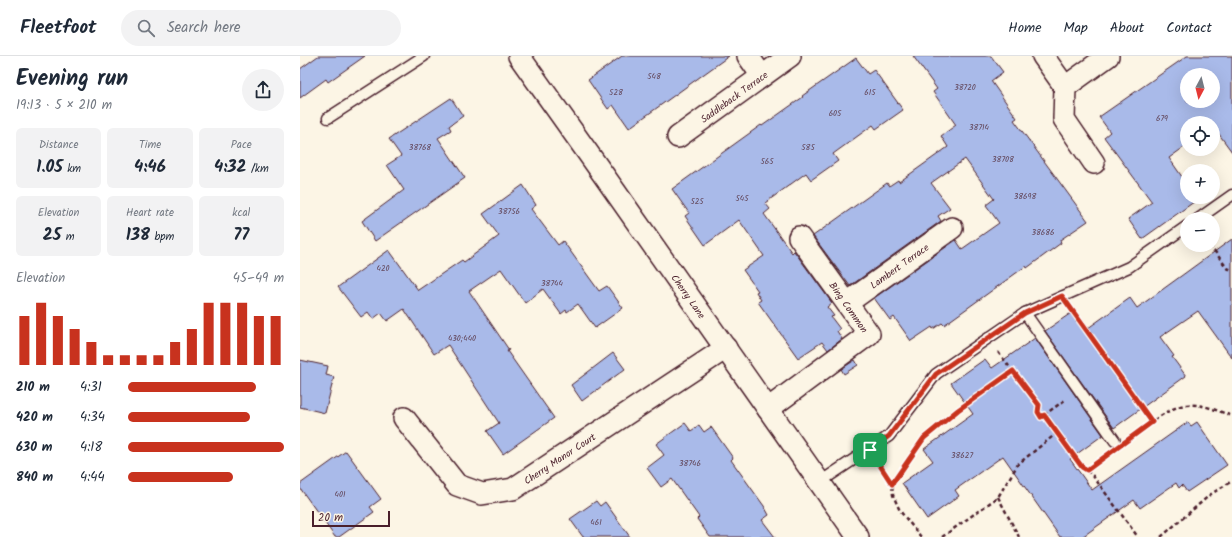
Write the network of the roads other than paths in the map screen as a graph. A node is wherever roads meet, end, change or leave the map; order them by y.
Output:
1 (424, 56) edge
2 (518, 56) edge
3 (748, 56) edge
4 (790, 56) edge
5 (1043, 56) edge
6 (1108, 56) edge
7 (762, 76) junction
8 (1065, 86) junction
9 (328, 118) dead end
10 (678, 137) dead end
11 (1094, 163) dead end
12 (1232, 195) edge
13 (1208, 212) edge
14 (952, 228) dead end
15 (1180, 231) edge
16 (799, 236) dead end
17 (847, 303) junction
18 (1025, 313) junction
19 (726, 348) junction
20 (768, 409) junction
21 (404, 418) dead end
22 (1115, 441) dead end
23 (820, 482) junction
24 (858, 537) edge

1 - 9 lane
2 - 19 street, Cherry Lane
3 - 7 street
4 - 7 street, Saddleback Terrace
5 - 8 street
6 - 8 street
7 - 10 street, Saddleback Terrace
8 - 11 street
12 - 13 lane
14 - 17 street, Lambert Terrace
15 - 18 lane
16 - 17 street, Bing Common
17 - 20 street, Bing Common
18 - 22 lane
18 - 23 lane
19 - 20 street, Cherry Lane
19 - 21 street, Cherry Manor Court
20 - 23 street, Cherry Lane
23 - 24 street, Cherry Lane

